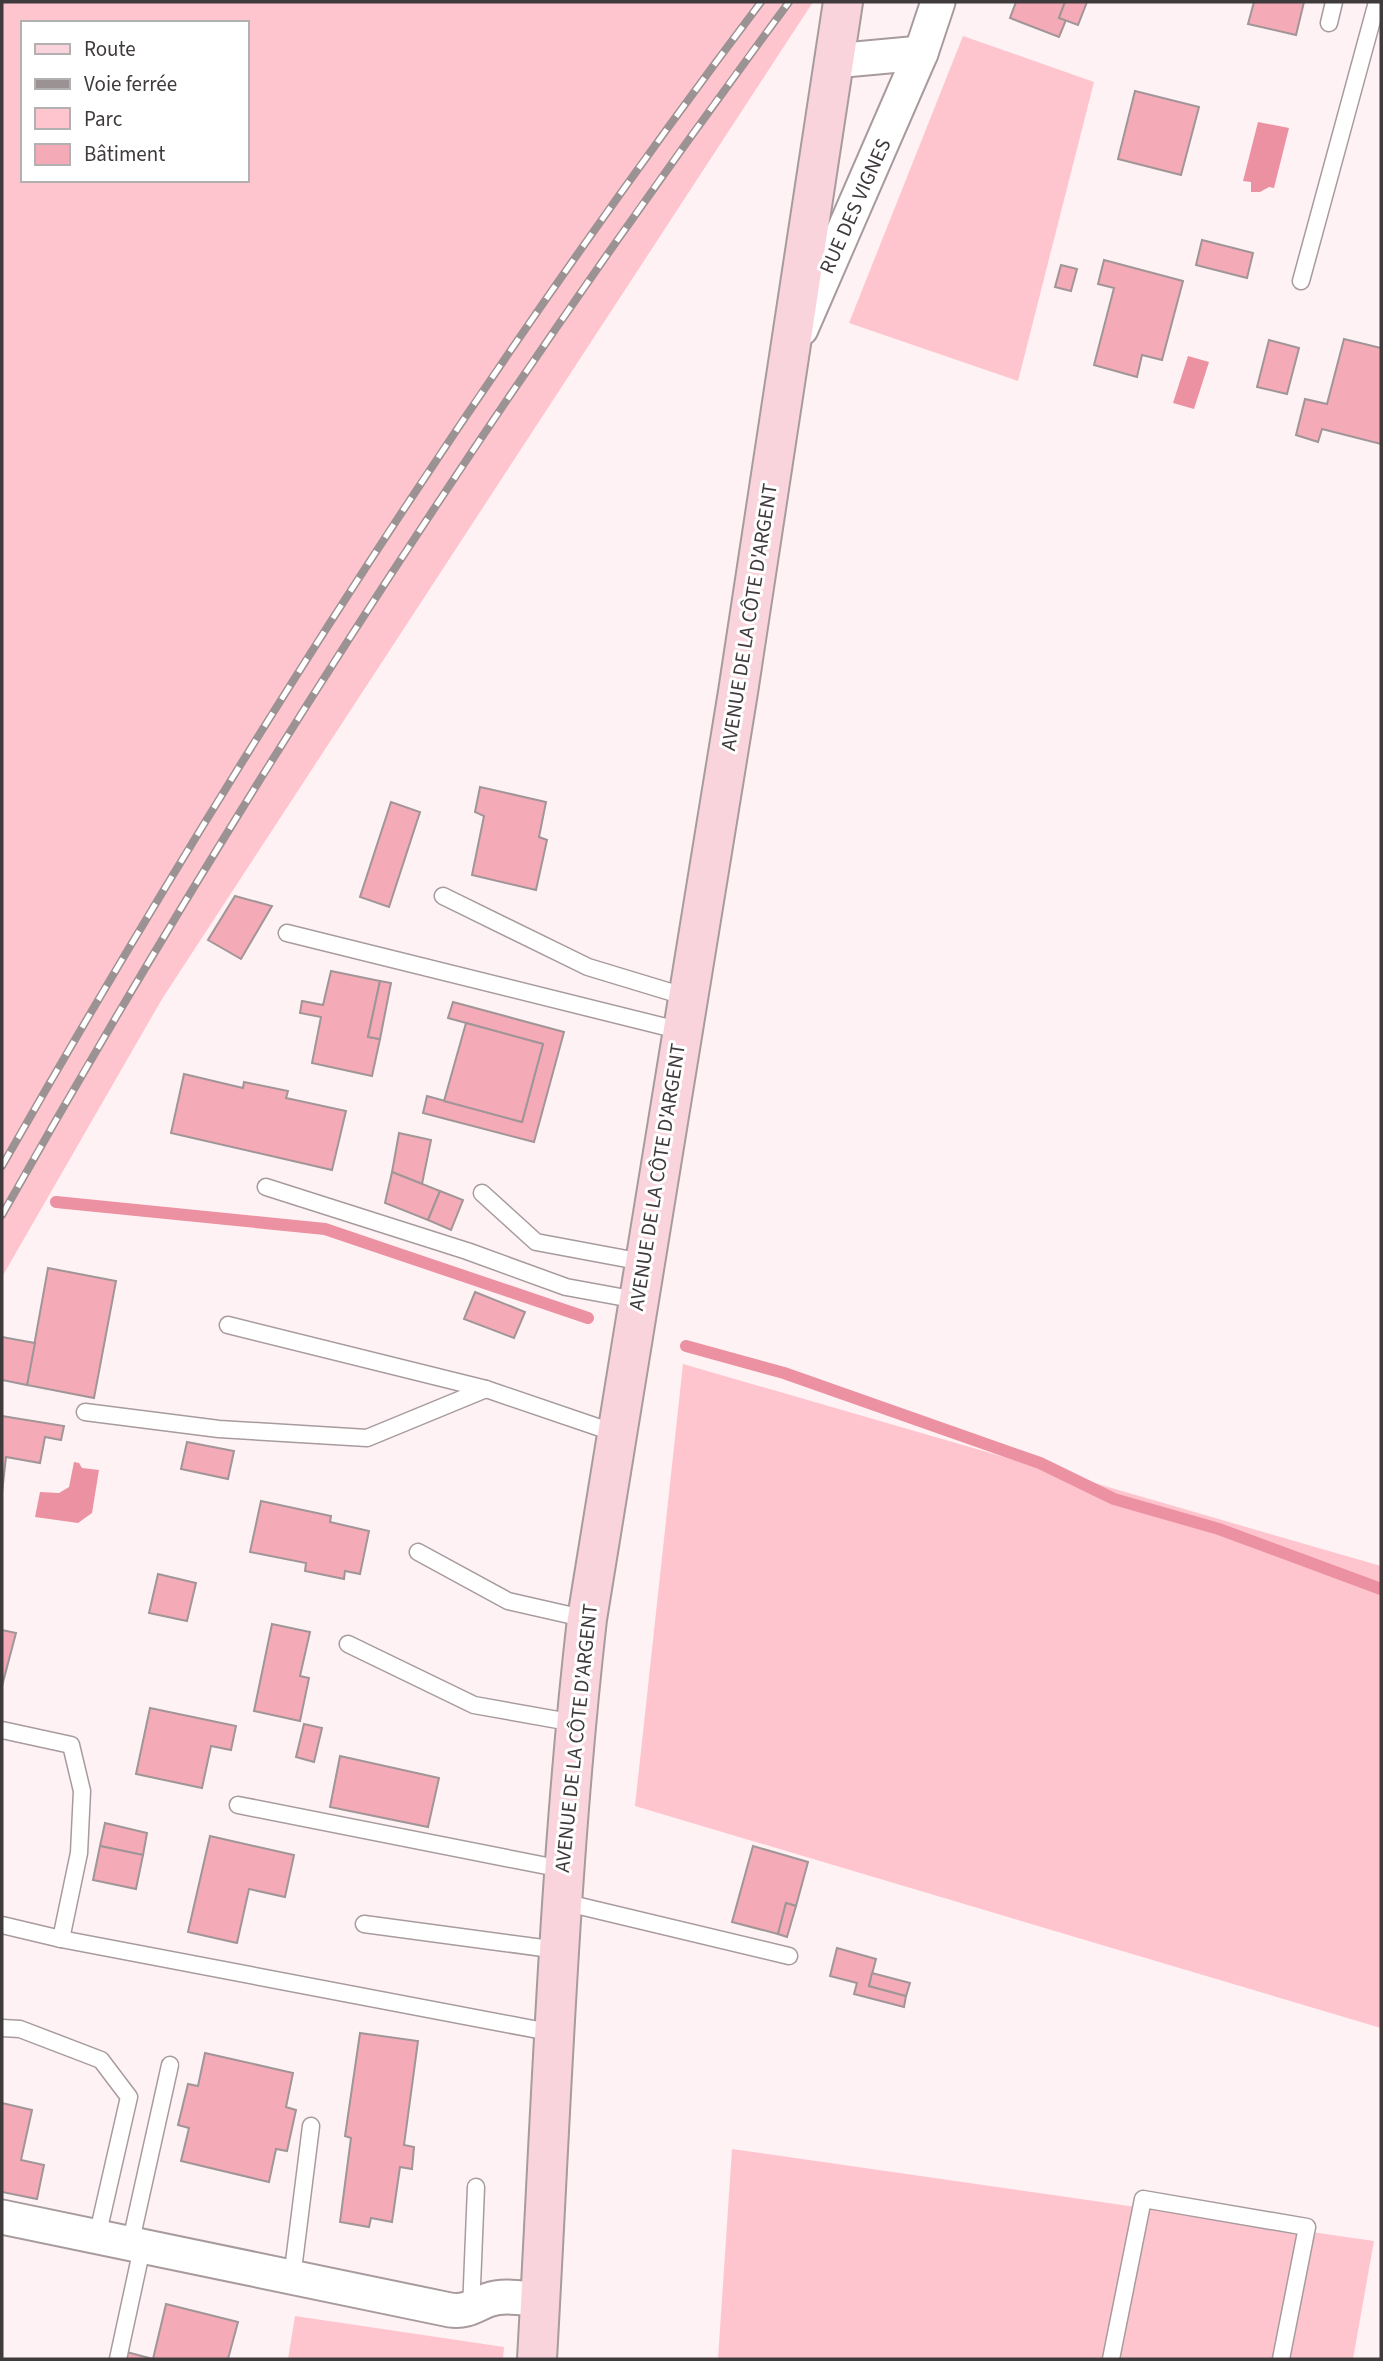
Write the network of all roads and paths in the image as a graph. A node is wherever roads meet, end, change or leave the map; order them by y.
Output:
1 (843, 2) edge
2 (938, 2) edge
3 (1334, 2) edge
4 (1377, 2) edge
5 (1329, 23) dead end
6 (921, 54) junction
7 (834, 61) junction
8 (1301, 281) dead end
9 (788, 358) junction
10 (443, 896) dead end
11 (287, 933) dead end
12 (684, 1014) junction
13 (266, 1187) dead end
14 (482, 1193) dead end
15 (643, 1262) junction
16 (637, 1300) junction
17 (228, 1325) dead end
18 (485, 1389) junction
19 (85, 1412) dead end
20 (615, 1433) junction
21 (418, 1552) dead end
22 (587, 1619) junction
23 (348, 1644) dead end
24 (575, 1723) junction
25 (2, 1730) edge
26 (237, 1805) dead end
27 (561, 1885) junction
28 (363, 1924) dead end
29 (2, 1925) edge
30 (61, 1939) junction
31 (558, 1950) junction
32 (789, 1956) dead end
33 (2, 2028) edge
34 (554, 2033) junction
35 (170, 2065) dead end
36 (311, 2126) dead end
37 (476, 2186) dead end
38 (2, 2217) edge
39 (97, 2237) junction
40 (136, 2246) junction
41 (292, 2278) junction
42 (541, 2300) junction
43 (471, 2310) junction
44 (118, 2359) edge
45 (537, 2359) edge
46 (1111, 2359) edge
47 (1281, 2359) edge

1 - 7 main road, AVENUE DE LA CÔTE D'ARGENT
2 - 6 street, RUE DES VIGNES
3 - 5 lane
4 - 8 lane
6 - 7 street
6 - 9 street, RUE DES VIGNES
7 - 9 main road, AVENUE DE LA CÔTE D'ARGENT
9 - 12 main road, AVENUE DE LA CÔTE D'ARGENT
10 - 12 lane
11 - 12 lane
12 - 15 main road, AVENUE DE LA CÔTE D'ARGENT
13 - 16 lane
14 - 15 lane
15 - 16 main road, AVENUE DE LA CÔTE D'ARGENT
16 - 20 main road, AVENUE DE LA CÔTE D'ARGENT
17 - 18 lane
18 - 19 lane
18 - 20 lane
20 - 22 main road, AVENUE DE LA CÔTE D'ARGENT
21 - 22 lane
22 - 24 main road, AVENUE DE LA CÔTE D'ARGENT
23 - 24 lane
24 - 27 main road, AVENUE DE LA CÔTE D'ARGENT
25 - 30 lane
26 - 27 lane
27 - 31 main road, AVENUE DE LA CÔTE D'ARGENT
27 - 32 lane
28 - 31 lane
29 - 30 lane
30 - 34 lane
31 - 34 main road, AVENUE DE LA CÔTE D'ARGENT
33 - 39 lane
34 - 42 main road, AVENUE DE LA CÔTE D'ARGENT
35 - 40 lane
36 - 41 lane
37 - 43 lane
38 - 39 street
39 - 40 street
40 - 41 street
40 - 44 lane
41 - 43 street
42 - 43 street
42 - 45 main road, AVENUE DE LA CÔTE D'ARGENT
46 - 47 lane

